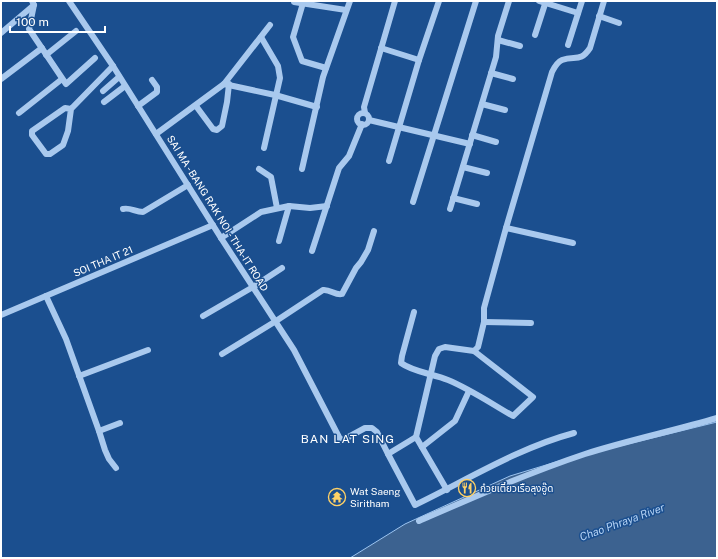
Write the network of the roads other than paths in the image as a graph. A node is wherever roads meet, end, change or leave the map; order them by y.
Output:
1 (69, 1) edge
2 (350, 1) edge
3 (395, 1) edge
4 (439, 1) edge
5 (476, 1) edge
6 (509, 1) edge
7 (582, 1) edge
8 (604, 1) edge
9 (294, 2) edge
10 (543, 2) edge
11 (33, 3) edge
12 (303, 3) junction
13 (346, 10) junction
14 (578, 13) junction
15 (599, 16) junction
16 (620, 23) dead end
17 (270, 25) dead end
18 (76, 31) dead end
19 (1, 33) edge
20 (536, 35) dead end
21 (261, 37) junction
22 (498, 40) junction
23 (568, 45) dead end
24 (520, 46) dead end
25 (42, 48) junction
26 (380, 48) junction
27 (46, 55) junction
28 (95, 58) dead end
29 (419, 60) junction
30 (113, 66) junction
31 (326, 68) junction
32 (491, 73) junction
33 (119, 77) junction
34 (1, 79) edge
35 (62, 79) junction
36 (513, 79) dead end
37 (152, 80) dead end
38 (227, 84) junction
39 (125, 86) junction
40 (103, 91) dead end
41 (275, 95) junction
42 (104, 102) dead end
43 (482, 104) junction
44 (138, 106) junction
45 (196, 106) junction
46 (317, 106) junction
47 (71, 109) junction
48 (505, 110) dead end
49 (19, 113) dead end
50 (365, 113) junction
51 (369, 120) junction
52 (362, 124) junction
53 (399, 126) junction
54 (156, 134) junction
55 (433, 134) junction
56 (472, 135) junction
57 (496, 142) dead end
58 (470, 144) junction
59 (264, 148) dead end
60 (389, 161) dead end
61 (463, 167) junction
62 (259, 169) dead end
63 (302, 169) dead end
64 (487, 173) dead end
65 (188, 185) junction
66 (453, 198) junction
67 (413, 202) dead end
68 (477, 204) dead end
69 (289, 206) junction
70 (327, 206) junction
71 (277, 208) junction
72 (123, 209) dead end
73 (450, 209) dead end
74 (213, 225) junction
75 (506, 228) junction
76 (374, 231) dead end
77 (221, 238) junction
78 (279, 241) dead end
79 (573, 242) dead end
80 (312, 251) dead end
81 (282, 268) dead end
82 (253, 287) junction
83 (46, 296) junction
84 (414, 312) dead end
85 (1, 315) edge
86 (203, 316) dead end
87 (276, 321) junction
88 (484, 322) junction
89 (531, 323) dead end
90 (148, 350) dead end
91 (474, 351) junction
92 (222, 354) dead end
93 (430, 374) junction
94 (79, 376) junction
95 (469, 391) junction
96 (717, 418) edge
97 (120, 422) dead end
98 (99, 431) junction
99 (574, 433) dead end
100 (416, 437) junction
101 (422, 447) junction
102 (388, 454) junction
103 (116, 468) dead end
104 (447, 490) junction
105 (419, 522) dead end

1 - 30 street, SAI MA - BANG RAK NOI - THA-IT ROAD
2 - 13 street
3 - 26 street
4 - 29 street
5 - 55 street
6 - 22 street
7 - 14 street
8 - 15 street
9 - 12 street
10 - 14 street
10 - 20 street
11 - 19 street
11 - 25 street
12 - 13 street
12 - 31 street
13 - 31 street
14 - 23 street
15 - 16 street
15 - 75 street
17 - 21 street
18 - 27 street
21 - 38 street
21 - 41 street
22 - 24 street
22 - 32 street
25 - 27 street
25 - 34 street
26 - 29 street
26 - 50 street
27 - 35 street
28 - 35 street
29 - 53 street
30 - 33 street, SAI MA - BANG RAK NOI - THA-IT ROAD
30 - 47 street
31 - 46 street
32 - 36 street
32 - 43 street
33 - 39 street, SAI MA - BANG RAK NOI - THA-IT ROAD
33 - 40 street
35 - 49 street
37 - 44 street
38 - 41 street
38 - 45 street
38 - 45 street
39 - 42 street
39 - 44 street, SAI MA - BANG RAK NOI - THA-IT ROAD
41 - 46 street
41 - 59 street
43 - 48 street
43 - 56 street
44 - 54 street, SAI MA - BANG RAK NOI - THA-IT ROAD
45 - 54 street
46 - 63 street
47 - 47 street
50 - 51 street
50 - 52 street
51 - 52 street
51 - 53 street
52 - 70 street
53 - 55 street
53 - 60 street
54 - 65 street, SAI MA - BANG RAK NOI - THA-IT ROAD
55 - 58 street
55 - 67 street
56 - 57 street
56 - 58 street
58 - 61 street
61 - 64 street
61 - 66 street
62 - 71 street
65 - 72 street
65 - 74 street, SAI MA - BANG RAK NOI - THA-IT ROAD
66 - 68 street
66 - 73 street
69 - 70 street
69 - 71 street
69 - 78 street
70 - 80 street
71 - 77 street
74 - 77 street, SAI MA - BANG RAK NOI - THA-IT ROAD
74 - 83 street, SOI THA IT 21
75 - 79 street
75 - 88 street
76 - 87 street
77 - 82 street, SAI MA - BANG RAK NOI - THA-IT ROAD
81 - 82 street
82 - 86 street
82 - 87 street, SAI MA - BANG RAK NOI - THA-IT ROAD
83 - 85 street, SOI THA IT 21
83 - 94 street
84 - 93 street
87 - 92 street
87 - 102 street, SAI MA - BANG RAK NOI - THA-IT ROAD
88 - 89 street
88 - 91 street
90 - 94 street
91 - 93 street
91 - 95 street
93 - 95 street
93 - 100 street
94 - 98 street
95 - 101 street
96 - 105 street
97 - 98 street
98 - 103 street
99 - 104 street
100 - 101 street
100 - 102 street
101 - 104 street
102 - 104 street

